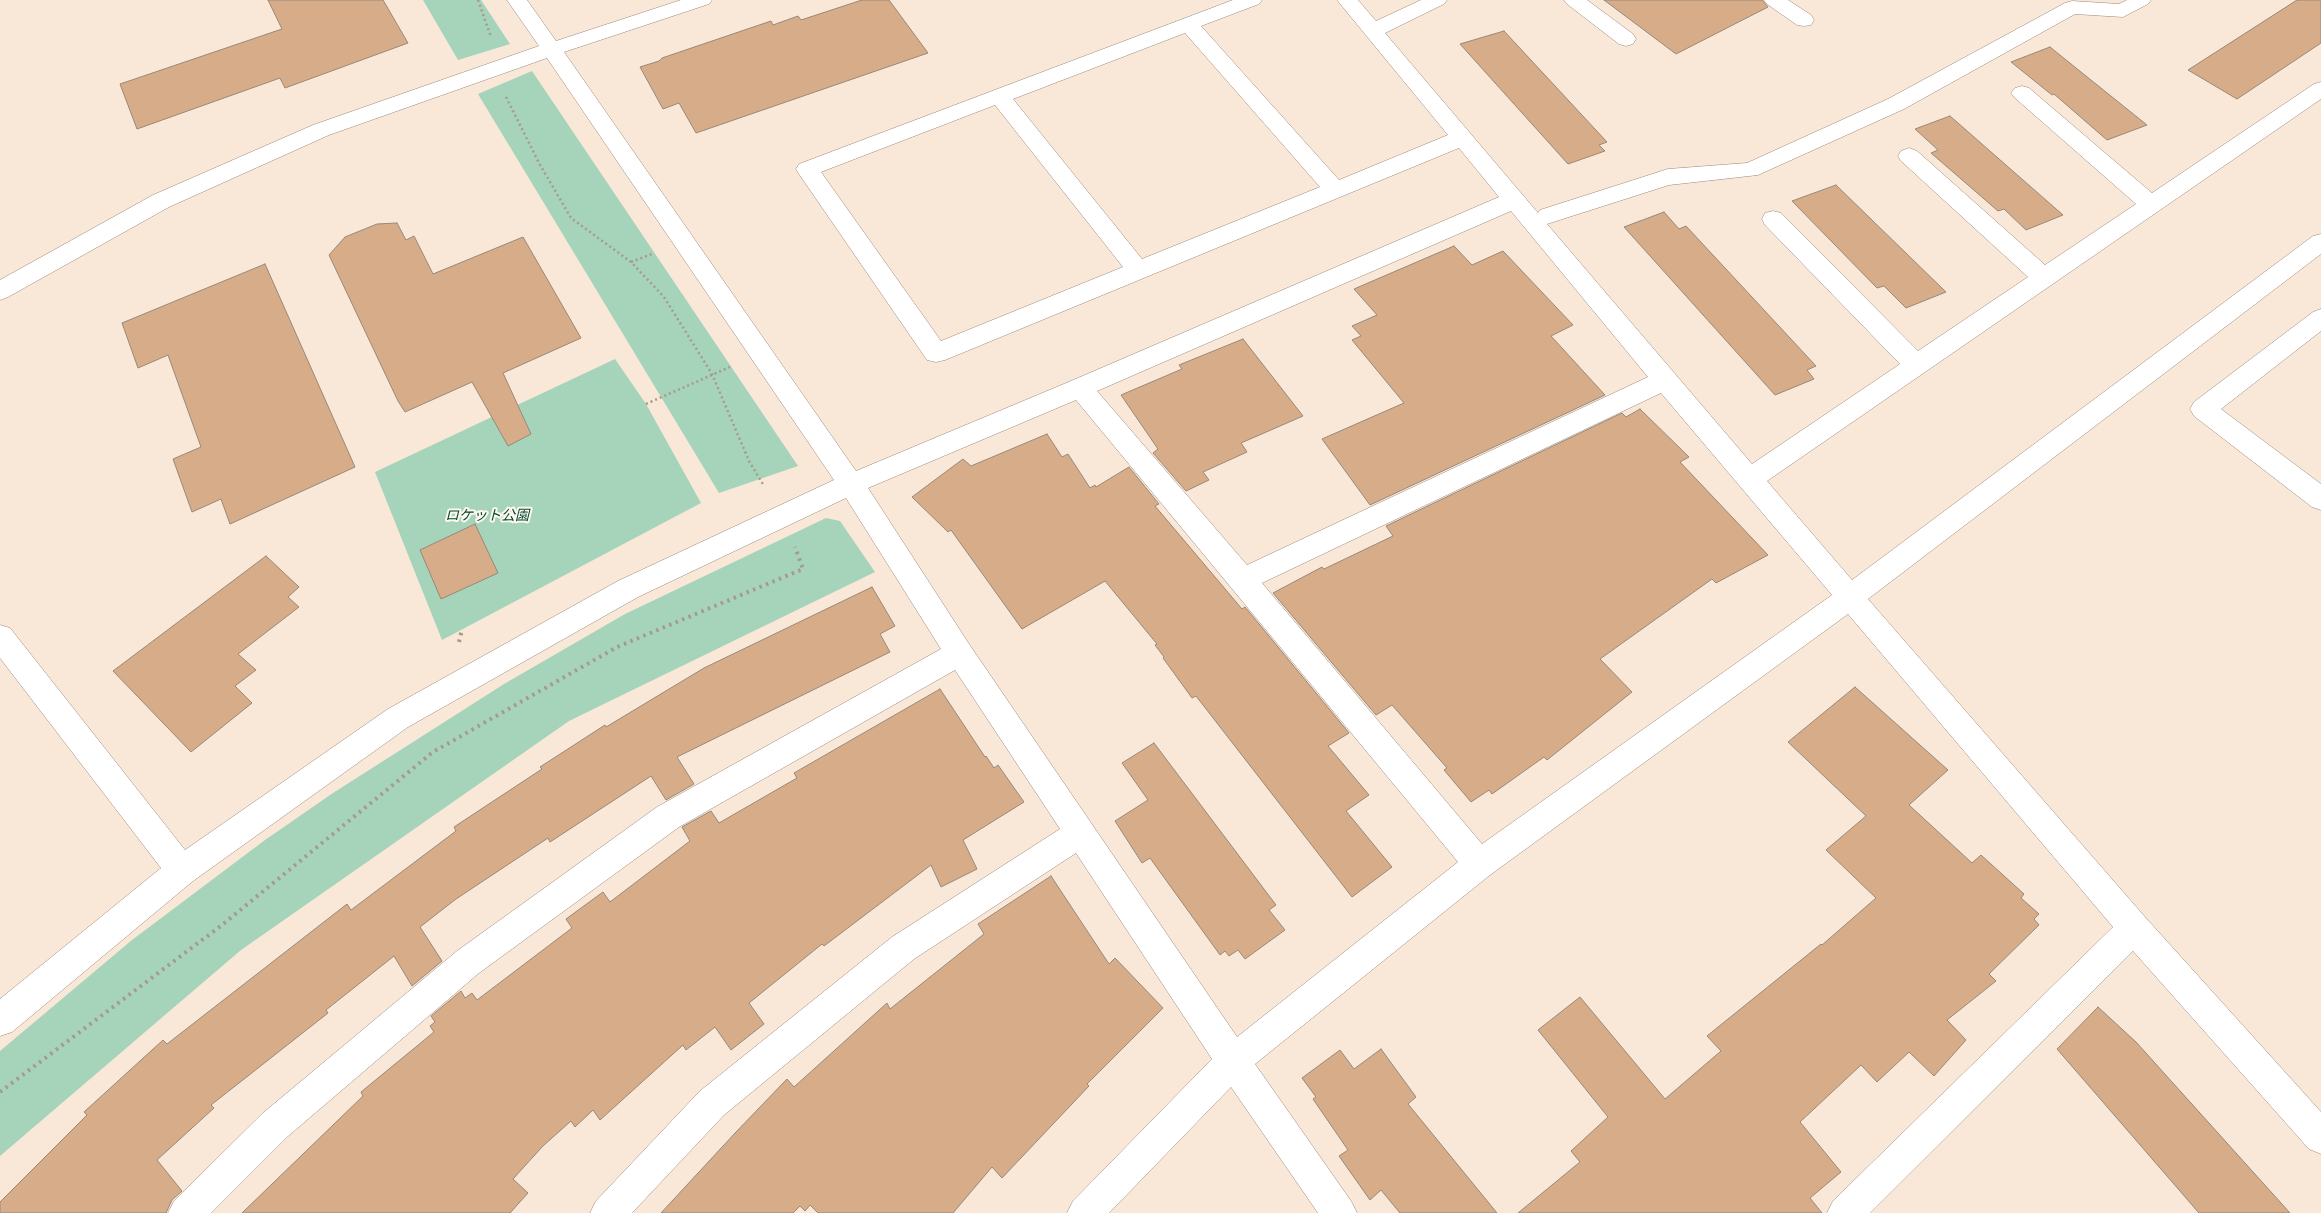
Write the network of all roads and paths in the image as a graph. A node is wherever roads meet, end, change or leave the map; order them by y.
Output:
1 (478, 0) edge
2 (517, 0) edge
3 (702, 0) edge
4 (1252, 0) edge
5 (1347, 0) edge
6 (1437, 0) edge
7 (1574, 0) edge
8 (1774, 0) edge
9 (2141, 0) edge
10 (1804, 20) dead end
11 (1188, 24) junction
12 (1374, 30) junction
13 (1626, 39) dead end
14 (552, 49) junction
15 (493, 70) junction
16 (2321, 89) edge
17 (2022, 94) dead end
18 (999, 96) junction
19 (1462, 138) junction
20 (1909, 156) dead end
21 (1335, 190) junction
22 (1514, 200) junction
23 (2151, 205) junction
24 (1548, 216) dead end
25 (1773, 219) dead end
26 (2321, 242) edge
27 (1138, 270) junction
28 (2044, 278) junction
29 (0, 291) edge
30 (2321, 318) edge
31 (764, 354) junction
32 (1916, 365) junction
33 (712, 374) junction
34 (1665, 380) junction
35 (1080, 388) junction
36 (646, 404) dead end
37 (1749, 479) junction
38 (852, 484) junction
39 (2321, 499) edge
40 (783, 516) junction
41 (1243, 580) junction
42 (1850, 597) junction
43 (0, 638) edge
44 (958, 653) junction
45 (1081, 833) junction
46 (1479, 864) junction
47 (182, 870) junction
48 (2134, 928) junction
49 (0, 1020) edge
50 (1233, 1060) junction
51 (0, 1092) edge
52 (2321, 1137) edge
53 (1861, 1207) edge
54 (186, 1213) edge
55 (608, 1213) edge
56 (1085, 1213) edge
57 (1339, 1213) edge

1 - 15 path
2 - 14 street
3 - 14 street
4 - 11 street
5 - 12 street
6 - 12 street
7 - 13 street
8 - 10 street
9 - 24 street
11 - 18 street
11 - 21 street
12 - 19 street
14 - 15 street
14 - 31 street
15 - 29 street
15 - 33 path
16 - 23 street
17 - 23 street
18 - 27 street
18 - 27 street
19 - 21 street
19 - 22 street
20 - 28 street
21 - 27 street
22 - 34 street
22 - 35 street
23 - 28 street
25 - 32 street
26 - 42 street
28 - 32 street
30 - 39 street
31 - 33 path
31 - 38 street
32 - 37 street
33 - 36 path
33 - 40 path
34 - 37 street
34 - 41 street
35 - 38 street
35 - 41 street
37 - 42 street
38 - 40 street
38 - 44 street
40 - 47 street
40 - 51 path
41 - 46 street
42 - 46 street
42 - 48 street
43 - 47 street
44 - 45 street
44 - 54 street
45 - 50 street
45 - 55 street
46 - 50 street
47 - 49 street
48 - 52 street
48 - 53 street
50 - 56 street
50 - 57 street

